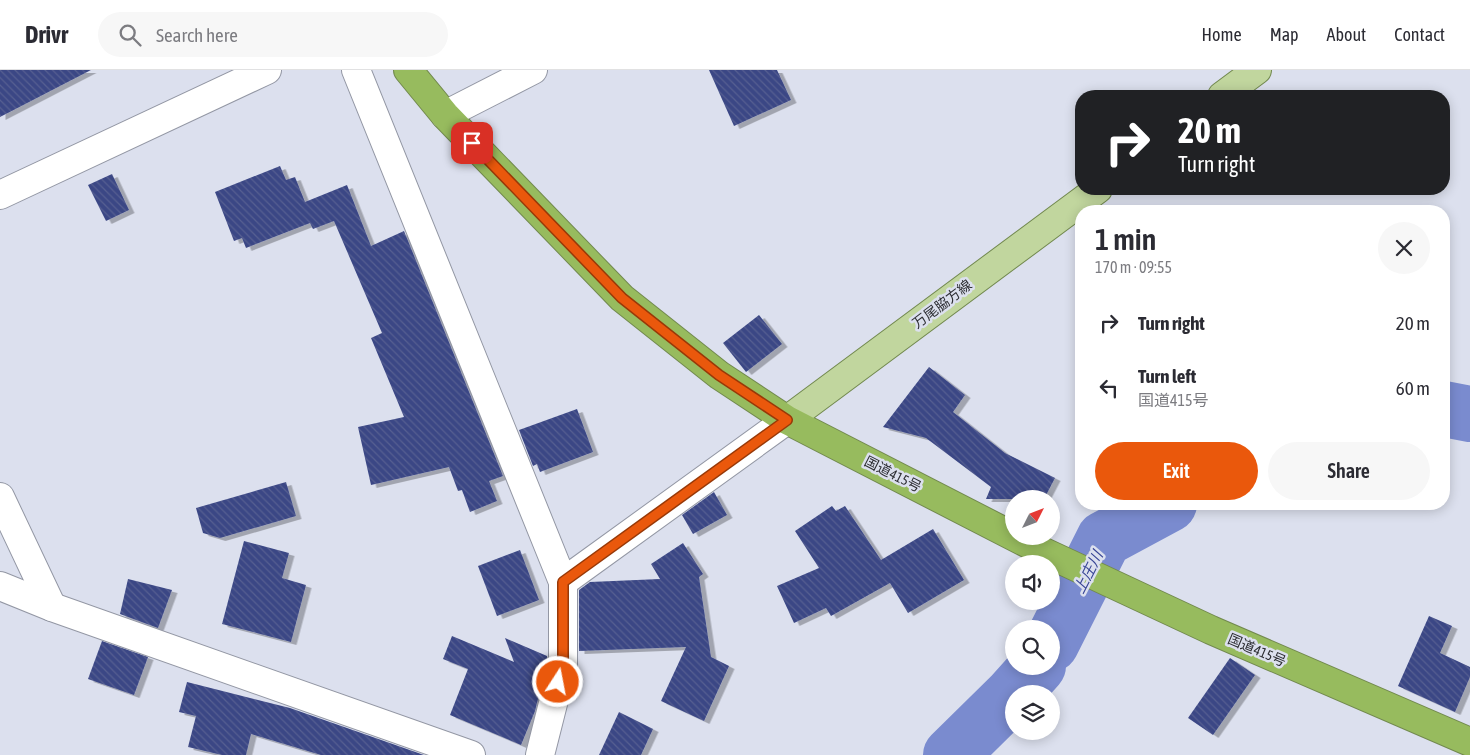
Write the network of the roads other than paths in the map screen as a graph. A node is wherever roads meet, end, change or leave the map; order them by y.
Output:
1 (267, 70) edge
2 (356, 70) edge
3 (408, 70) edge
4 (534, 70) edge
5 (1257, 70) edge
6 (1230, 90) edge
7 (445, 115) junction
8 (0, 195) edge
9 (1090, 195) edge
10 (1076, 205) edge
11 (1075, 206) edge
12 (787, 420) junction
13 (0, 497) edge
14 (563, 582) junction
15 (0, 586) edge
16 (52, 607) junction
17 (1470, 742) edge
18 (471, 755) edge
19 (540, 755) edge

1 - 8 street
2 - 14 street
3 - 7 highway, 国道415号
4 - 7 street
5 - 6 main road
7 - 12 highway, 国道415号
9 - 10 main road, 万尾脇方線
11 - 12 main road, 万尾脇方線
12 - 14 street
12 - 17 highway, 国道415号
13 - 16 street
14 - 19 street
15 - 16 street
16 - 18 street

